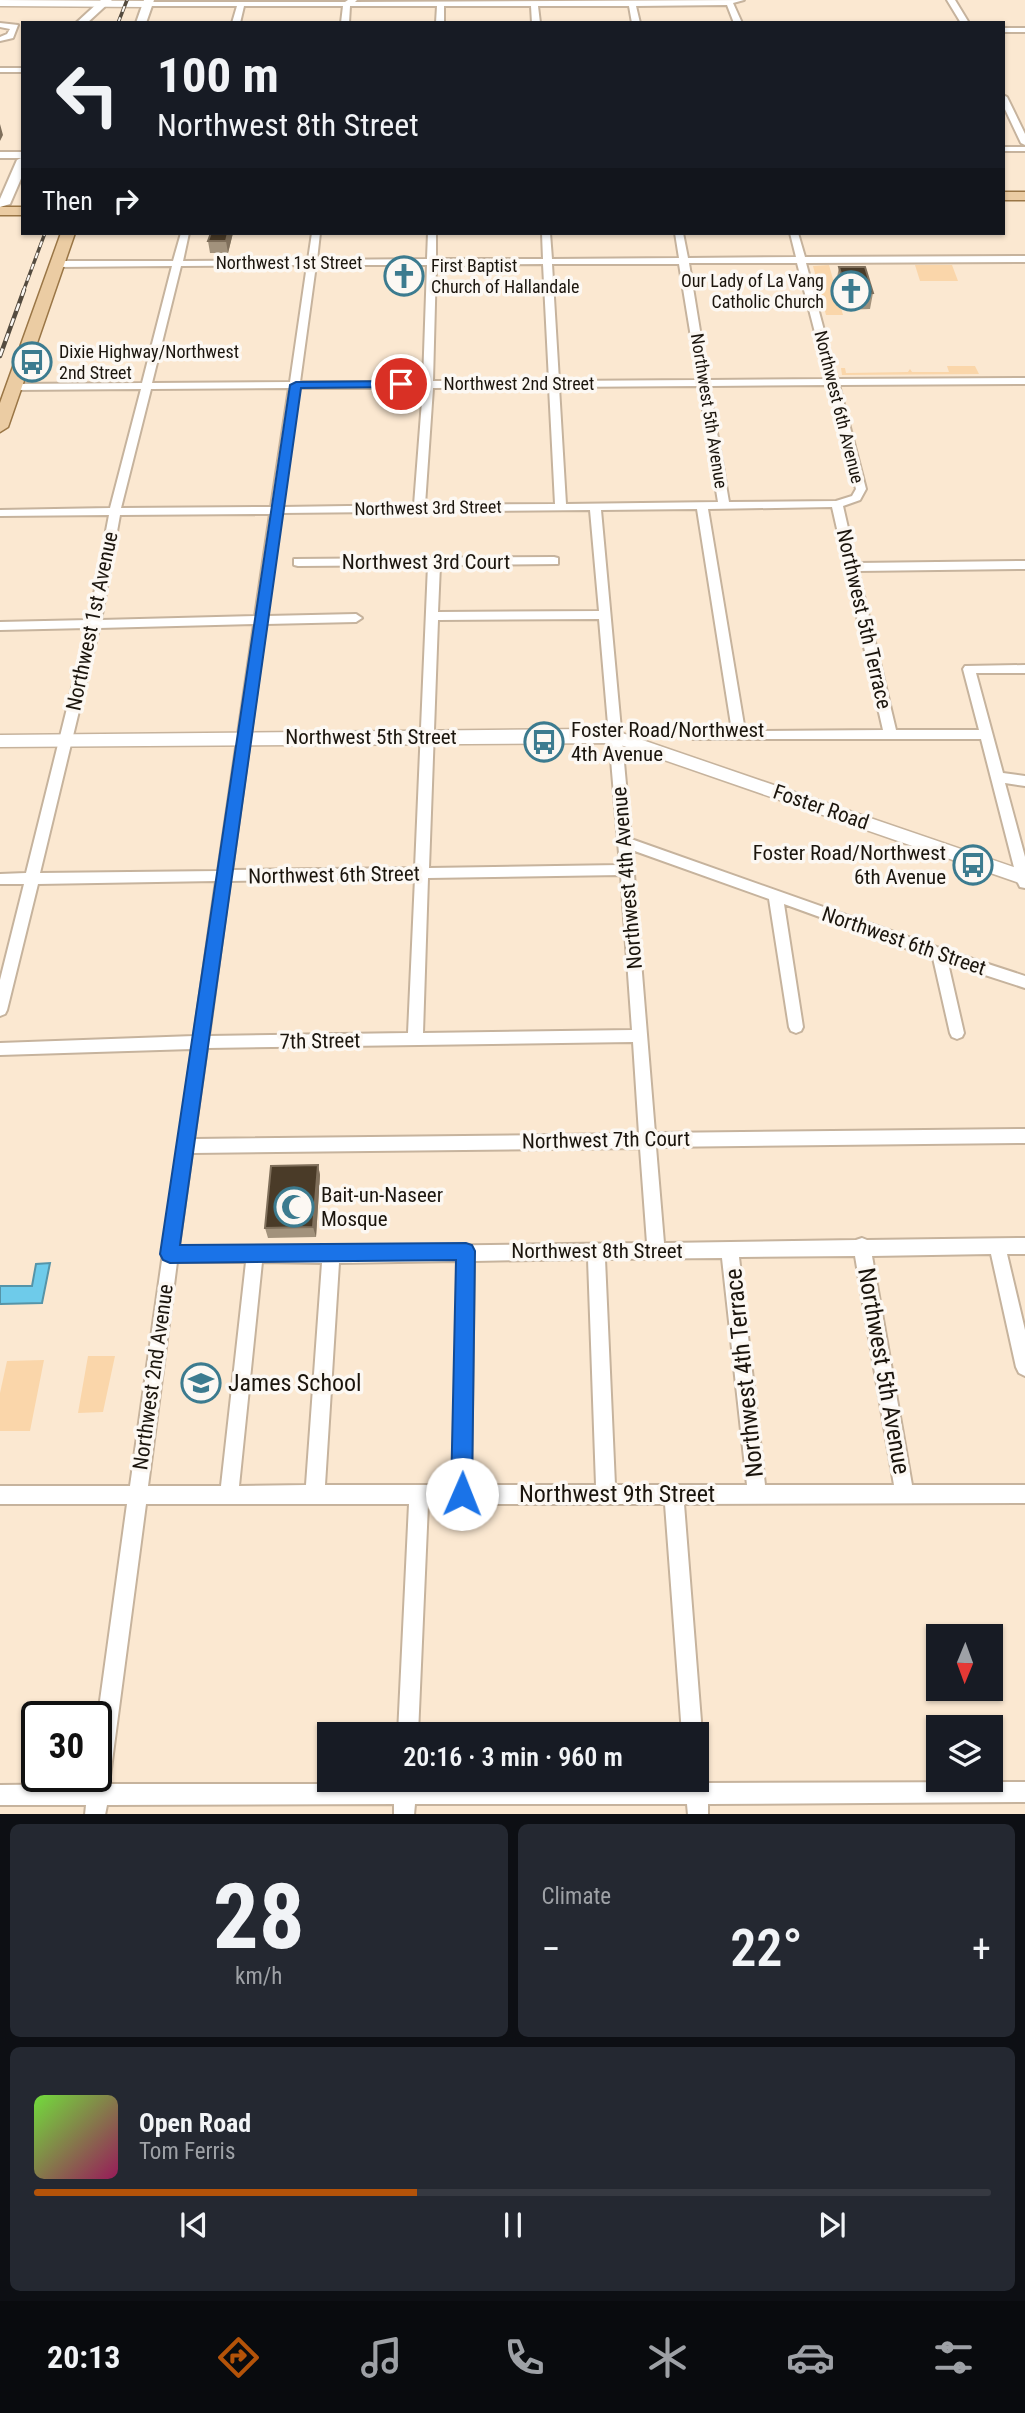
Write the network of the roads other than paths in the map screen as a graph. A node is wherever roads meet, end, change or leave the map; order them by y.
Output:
1 (740, 0) edge
2 (951, 0) edge
3 (106, 1) edge
4 (730, 1) edge
5 (148, 2) edge
6 (350, 2) edge
7 (424, 2) edge
8 (558, 2) edge
9 (603, 2) edge
10 (0, 3) edge
11 (71, 3) junction
12 (240, 4) junction
13 (441, 4) junction
14 (534, 4) junction
15 (632, 4) junction
16 (90, 15) junction
17 (83, 21) edge
18 (142, 21) edge
19 (236, 21) edge
20 (345, 21) edge
21 (440, 21) edge
22 (536, 21) edge
23 (636, 21) edge
24 (737, 21) edge
25 (964, 21) edge
26 (0, 24) edge
27 (1005, 30) edge
28 (1025, 30) edge
29 (0, 39) edge
30 (0, 70) edge
31 (21, 70) edge
32 (1005, 106) edge
33 (1025, 144) edge
34 (1005, 149) edge
35 (1025, 149) edge
36 (0, 155) edge
37 (21, 157) edge
38 (21, 162) edge
39 (1025, 196) edge
40 (1013, 203) edge
41 (21, 205) edge
42 (2, 210) edge
43 (21, 211) edge
44 (67, 235) edge
45 (184, 235) edge
46 (316, 235) edge
47 (432, 235) edge
48 (546, 235) edge
49 (680, 235) edge
50 (795, 235) edge
51 (1025, 259) edge
52 (802, 260) junction
53 (685, 261) junction
54 (548, 262) junction
55 (312, 263) junction
56 (431, 263) junction
57 (57, 264) junction
58 (177, 264) junction
59 (1025, 381) edge
60 (834, 382) junction
61 (705, 383) junction
62 (428, 384) junction
63 (554, 384) junction
64 (296, 385) junction
65 (14, 387) junction
66 (145, 387) junction
67 (0, 426) edge
68 (856, 498) joint
69 (837, 504) junction
70 (595, 506) junction
71 (702, 506) junction
72 (724, 506) junction
73 (561, 507) junction
74 (419, 508) junction
75 (278, 510) junction
76 (115, 511) junction
77 (0, 513) edge
78 (554, 561) dead end
79 (298, 562) dead end
80 (434, 563) junction
81 (1025, 565) edge
82 (852, 568) junction
83 (433, 615) junction
84 (605, 615) junction
85 (356, 618) dead end
86 (261, 619) junction
87 (94, 624) junction
88 (0, 626) edge
89 (1025, 669) edge
90 (891, 733) junction
91 (986, 734) junction
92 (739, 735) junction
93 (697, 736) dead end
94 (425, 737) junction
95 (615, 737) junction
96 (245, 738) junction
97 (0, 741) edge
98 (65, 741) junction
99 (996, 777) junction
100 (1025, 781) edge
101 (625, 842) junction
102 (627, 870) junction
103 (421, 874) junction
104 (225, 876) junction
105 (0, 879) edge
106 (32, 879) junction
107 (1025, 880) edge
108 (776, 897) junction
109 (939, 954) junction
110 (1025, 982) edge
111 (0, 1010) edge
112 (796, 1027) dead end
113 (957, 1033) dead end
114 (640, 1036) junction
115 (415, 1040) junction
116 (202, 1042) junction
117 (0, 1049) edge
118 (1025, 1136) edge
119 (648, 1139) junction
120 (186, 1146) junction
121 (862, 1246) junction
122 (997, 1246) junction
123 (1025, 1246) edge
124 (656, 1250) junction
125 (466, 1251) junction
126 (596, 1251) junction
127 (730, 1251) junction
128 (170, 1254) junction
129 (255, 1254) junction
130 (331, 1255) junction
131 (1025, 1367) edge
132 (418, 1494) junction
133 (462, 1494) junction
134 (757, 1494) junction
135 (1025, 1494) edge
136 (0, 1495) edge
137 (229, 1495) junction
138 (315, 1495) junction
139 (606, 1495) junction
140 (674, 1495) junction
141 (905, 1495) junction
142 (137, 1496) junction
143 (408, 1722) edge
144 (691, 1722) edge
145 (317, 1791) edge
146 (405, 1792) edge
147 (580, 1792) edge
148 (1025, 1792) edge
149 (0, 1795) edge
150 (697, 1796) edge
151 (96, 1805) edge
152 (404, 1814) edge

1 - 4 street
2 - 25 street
3 - 5 street
3 - 11 street
3 - 16 main road
4 - 15 street
4 - 24 street
5 - 12 street
5 - 18 main road
6 - 7 street
6 - 12 street
6 - 20 street
7 - 13 street
8 - 9 street
8 - 14 street
9 - 15 street
10 - 11 street
11 - 16 street
12 - 19 street
13 - 14 street
13 - 21 street
14 - 22 street
15 - 23 street
16 - 17 main road
26 - 29 street
27 - 28 street
30 - 31 street
32 - 33 street
34 - 35 street
36 - 37 street
38 - 42 main road
39 - 40 main road
41 - 42 main road
42 - 43 main road
44 - 57 main road
45 - 58 street, Northwest 1st Avenue
46 - 55 street, Northwest 2nd Avenue
47 - 56 street
48 - 54 street
49 - 53 street, Northwest 5th Avenue
50 - 52 street, Northwest 6th Avenue
51 - 52 street, Northwest 1st Street
52 - 53 street, Northwest 1st Street
52 - 60 street, Northwest 6th Avenue
53 - 54 street, Northwest 1st Street
53 - 61 street, Northwest 5th Avenue
54 - 56 street, Northwest 1st Street
54 - 63 street
55 - 56 street, Northwest 1st Street
55 - 58 street, Northwest 1st Street
55 - 64 street, Northwest 2nd Avenue
56 - 62 street
57 - 58 street, Northwest 1st Street
57 - 65 main road
58 - 66 street, Northwest 1st Avenue
59 - 60 street, Northwest 2nd Street
60 - 61 street, Northwest 2nd Street
60 - 68 street, Northwest 6th Avenue
61 - 63 street, Northwest 2nd Street
61 - 72 street, Northwest 5th Avenue
62 - 63 street, Northwest 2nd Street
62 - 64 street, Northwest 2nd Street
62 - 74 street
63 - 73 street
64 - 66 street, Northwest 2nd Street
64 - 75 street, Northwest 2nd Avenue
65 - 66 street, Northwest 2nd Street
65 - 67 main road
66 - 76 street, Northwest 1st Avenue
68 - 69 street, Northwest 3rd Street
69 - 72 street, Northwest 3rd Street
69 - 82 street, Northwest 5th Terrace
70 - 71 street, Northwest 3rd Street
70 - 73 street, Northwest 3rd Street
70 - 84 street, Northwest 4th Avenue
71 - 72 street, Northwest 3rd Street
71 - 92 street, Northwest 5th Avenue
73 - 74 street, Northwest 3rd Street
74 - 75 street, Northwest 3rd Street
75 - 76 street, Northwest 3rd Street
75 - 86 street, Northwest 2nd Avenue
76 - 77 street, Northwest 3rd Street
76 - 87 street, Northwest 1st Avenue
78 - 80 street, Northwest 3rd Court
79 - 80 street, Northwest 3rd Court
80 - 83 street
81 - 82 street
82 - 90 street, Northwest 5th Terrace
83 - 84 street
83 - 94 street
84 - 95 street, Northwest 4th Avenue
85 - 86 street
86 - 87 street
86 - 96 street, Northwest 2nd Avenue
87 - 88 street
87 - 98 street, Northwest 1st Avenue
89 - 91 street
90 - 91 street
90 - 92 street
91 - 99 street
92 - 93 street
94 - 95 street, Northwest 5th Street
94 - 96 street, Northwest 5th Street
94 - 103 street
95 - 101 street, Northwest 4th Avenue
95 - 107 street, Foster Road
96 - 98 street, Northwest 5th Street
96 - 104 street, Northwest 2nd Avenue
97 - 98 street, Northwest 5th Street
98 - 106 street, Northwest 1st Avenue
99 - 100 street
99 - 107 street
101 - 102 street, Northwest 4th Avenue
101 - 108 street, Northwest 6th Street
102 - 103 street, Northwest 6th Street
102 - 114 street, Northwest 4th Avenue
103 - 104 street, Northwest 6th Street
103 - 115 street
104 - 106 street, Northwest 6th Street
104 - 116 street, Northwest 2nd Avenue
105 - 106 street, Northwest 6th Street
106 - 111 street, Northwest 1st Avenue
108 - 109 street, Northwest 6th Street
108 - 112 street
109 - 110 street, Northwest 6th Street
109 - 113 street
114 - 115 street, 7th Street
114 - 119 street, Northwest 4th Avenue
115 - 116 street, 7th Street
116 - 117 street, 7th Street
116 - 120 street, Northwest 2nd Avenue
118 - 119 street, Northwest 7th Court
119 - 120 street, Northwest 7th Court
119 - 124 street, Northwest 4th Avenue
120 - 128 street, Northwest 2nd Avenue
121 - 122 street, Northwest 8th Street
121 - 127 street, Northwest 8th Street
121 - 141 street, Northwest 5th Avenue
122 - 123 street, Northwest 8th Street
122 - 131 street
124 - 126 street, Northwest 8th Street
124 - 127 street, Northwest 8th Street
125 - 126 street, Northwest 8th Street
125 - 130 street, Northwest 8th Street
125 - 133 street
126 - 139 street
127 - 134 street, Northwest 4th Terrace
128 - 129 street, Northwest 8th Street
128 - 142 street, Northwest 2nd Avenue
129 - 130 street, Northwest 8th Street
129 - 137 street
130 - 138 street
132 - 133 street, Northwest 9th Street
132 - 138 street, Northwest 9th Street
132 - 143 street
133 - 139 street, Northwest 9th Street
134 - 140 street, Northwest 9th Street
134 - 141 street, Northwest 9th Street
135 - 141 street, Northwest 9th Street
136 - 142 street, Northwest 9th Street
137 - 138 street, Northwest 9th Street
137 - 142 street, Northwest 9th Street
139 - 140 street, Northwest 9th Street
140 - 144 street
142 - 151 street, Northwest 2nd Avenue
145 - 151 street
146 - 152 street
147 - 150 street
148 - 150 street
149 - 151 street

